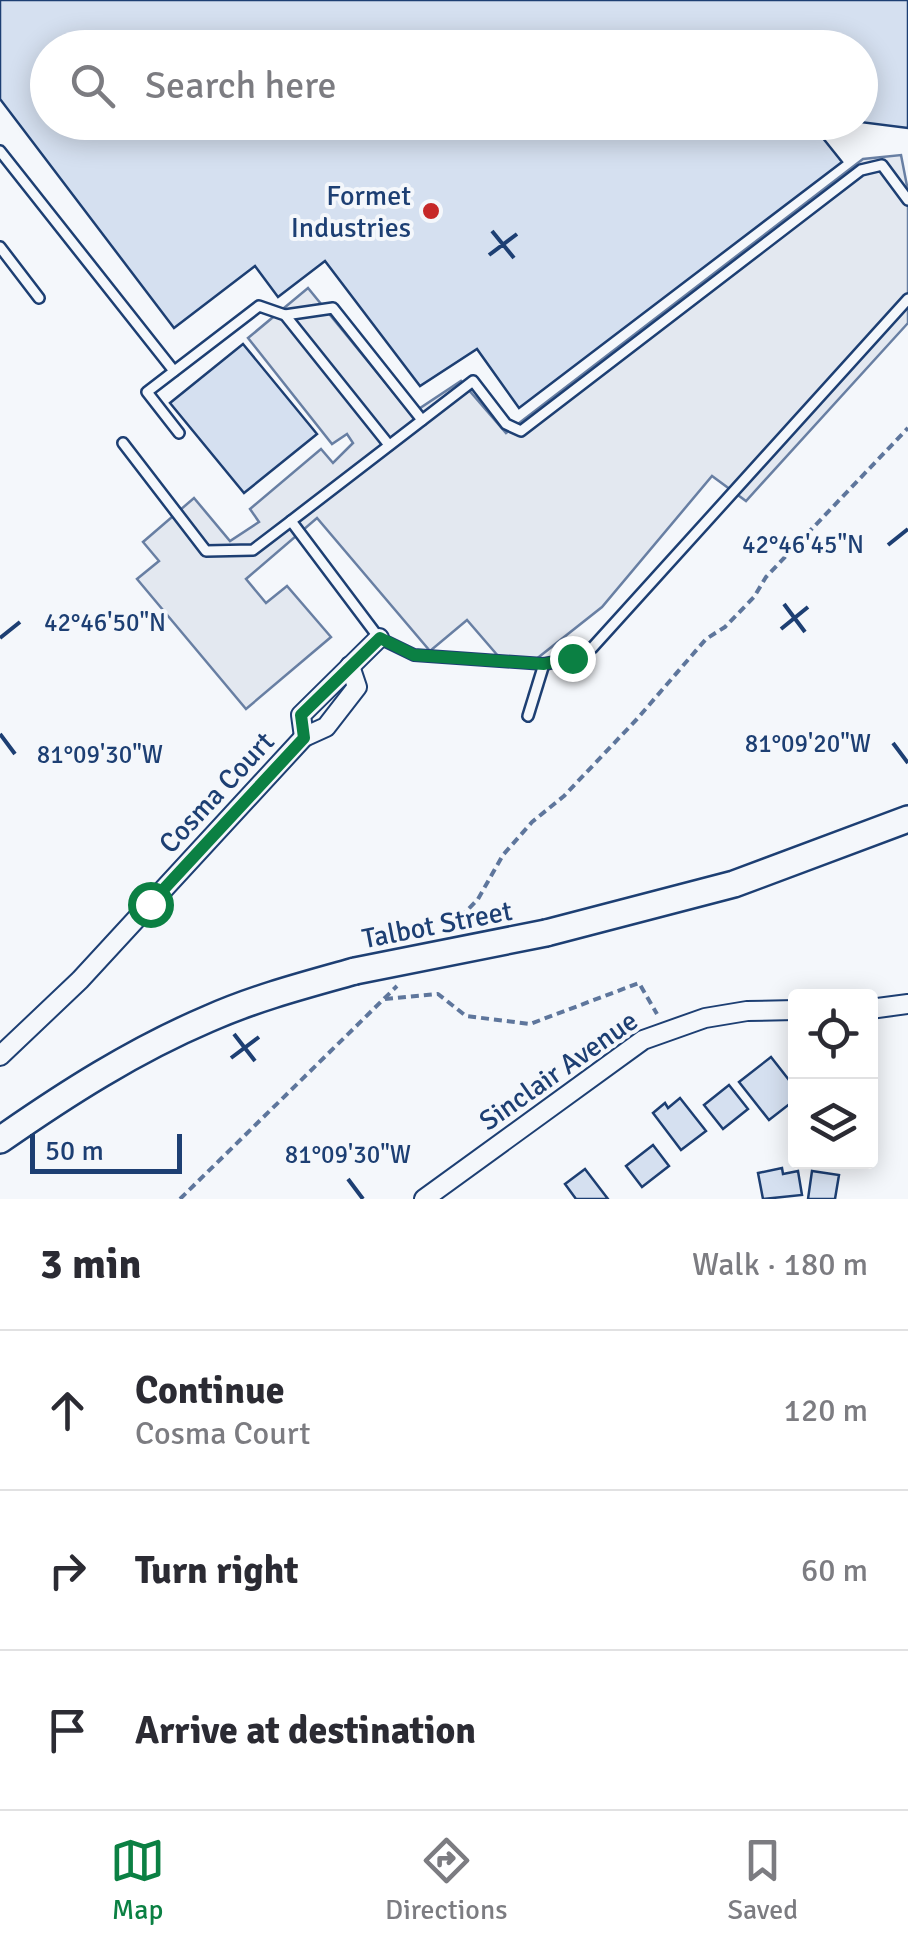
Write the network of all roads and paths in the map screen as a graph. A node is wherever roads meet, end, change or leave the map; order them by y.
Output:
1 (0, 151) edge
2 (908, 178) edge
3 (898, 186) junction
4 (908, 200) edge
5 (0, 248) edge
6 (40, 298) dead end
7 (908, 299) edge
8 (285, 315) junction
9 (174, 371) junction
10 (422, 420) junction
11 (908, 428) edge
12 (180, 433) dead end
13 (123, 443) dead end
14 (389, 445) junction
15 (290, 521) junction
16 (380, 638) junction
17 (544, 664) junction
18 (528, 716) dead end
19 (908, 819) edge
20 (452, 927) dead end
21 (398, 984) dead end
22 (385, 999) junction
23 (908, 1004) edge
24 (878, 1008) edge
25 (788, 1010) edge
26 (666, 1030) junction
27 (0, 1056) edge
28 (0, 1140) edge
29 (180, 1199) edge
30 (424, 1199) edge

1 - 9 lane
2 - 3 lane
3 - 4 lane
3 - 10 lane
5 - 6 lane
7 - 17 lane
8 - 9 lane
8 - 10 lane
8 - 14 lane
9 - 12 lane
10 - 14 lane
11 - 20 path
13 - 15 lane
14 - 15 lane
15 - 16 lane
16 - 17 lane
16 - 27 street, Cosma Court
17 - 18 lane
19 - 28 main road, Talbot Street, bridge
21 - 22 path
22 - 26 path
22 - 29 path
23 - 24 street
25 - 26 street, Sinclair Avenue
26 - 30 street, Sinclair Avenue

